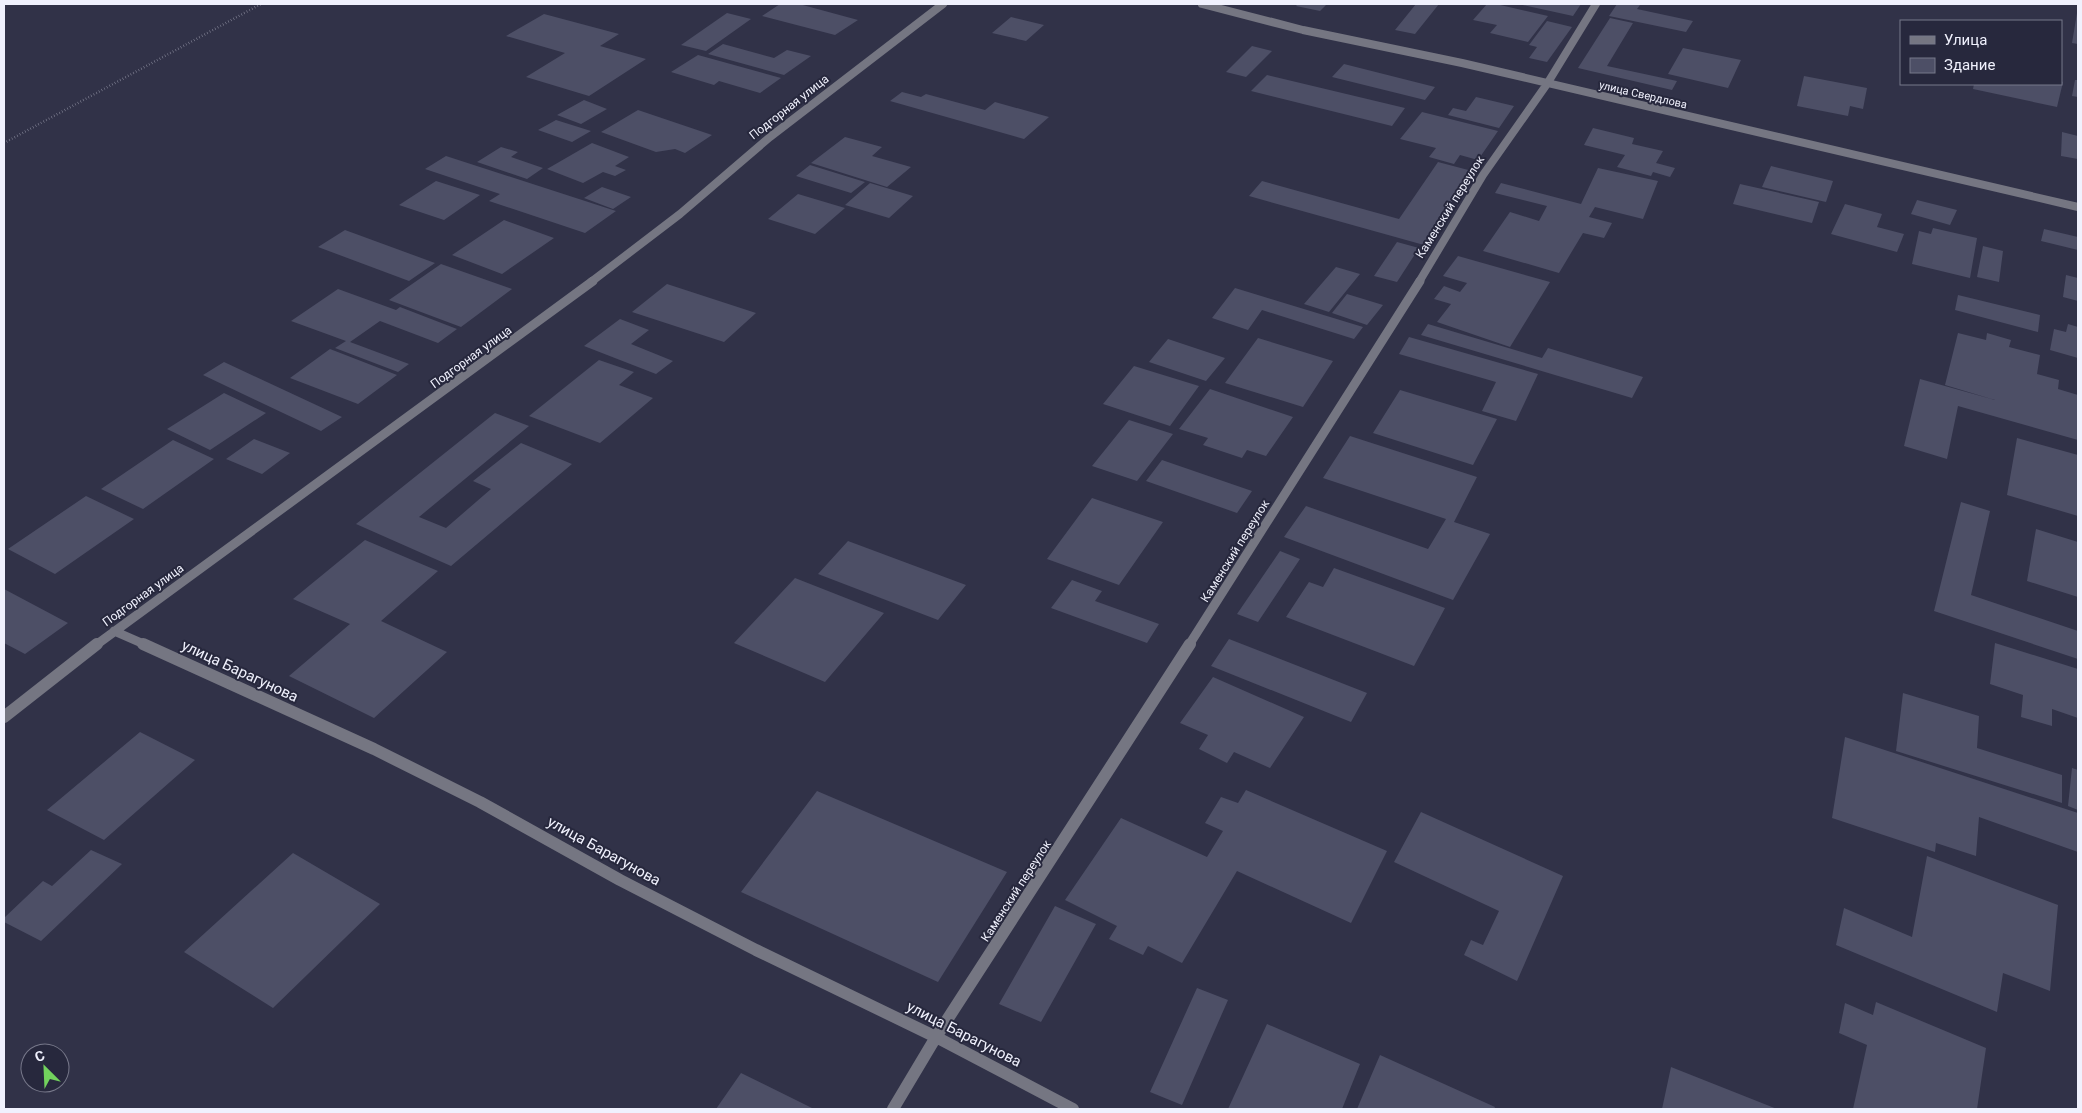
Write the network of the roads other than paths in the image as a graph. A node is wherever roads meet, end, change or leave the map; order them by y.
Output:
1 (943, 4) edge
2 (1202, 4) edge
3 (1596, 4) edge
4 (1547, 84) junction
5 (2078, 207) edge
6 (114, 632) junction
7 (4, 717) edge
8 (936, 1037) junction
9 (893, 1109) edge
10 (1073, 1109) edge

1 - 6 street, Подгорная улица
2 - 4 street, улица Свердлова
3 - 4 street, Каменский переулок
4 - 5 street, улица Свердлова
4 - 8 street, Каменский переулок
6 - 7 street, Подгорная улица
6 - 8 street, улица Барагунова
8 - 9 street, Каменский переулок
8 - 10 street, улица Барагунова

